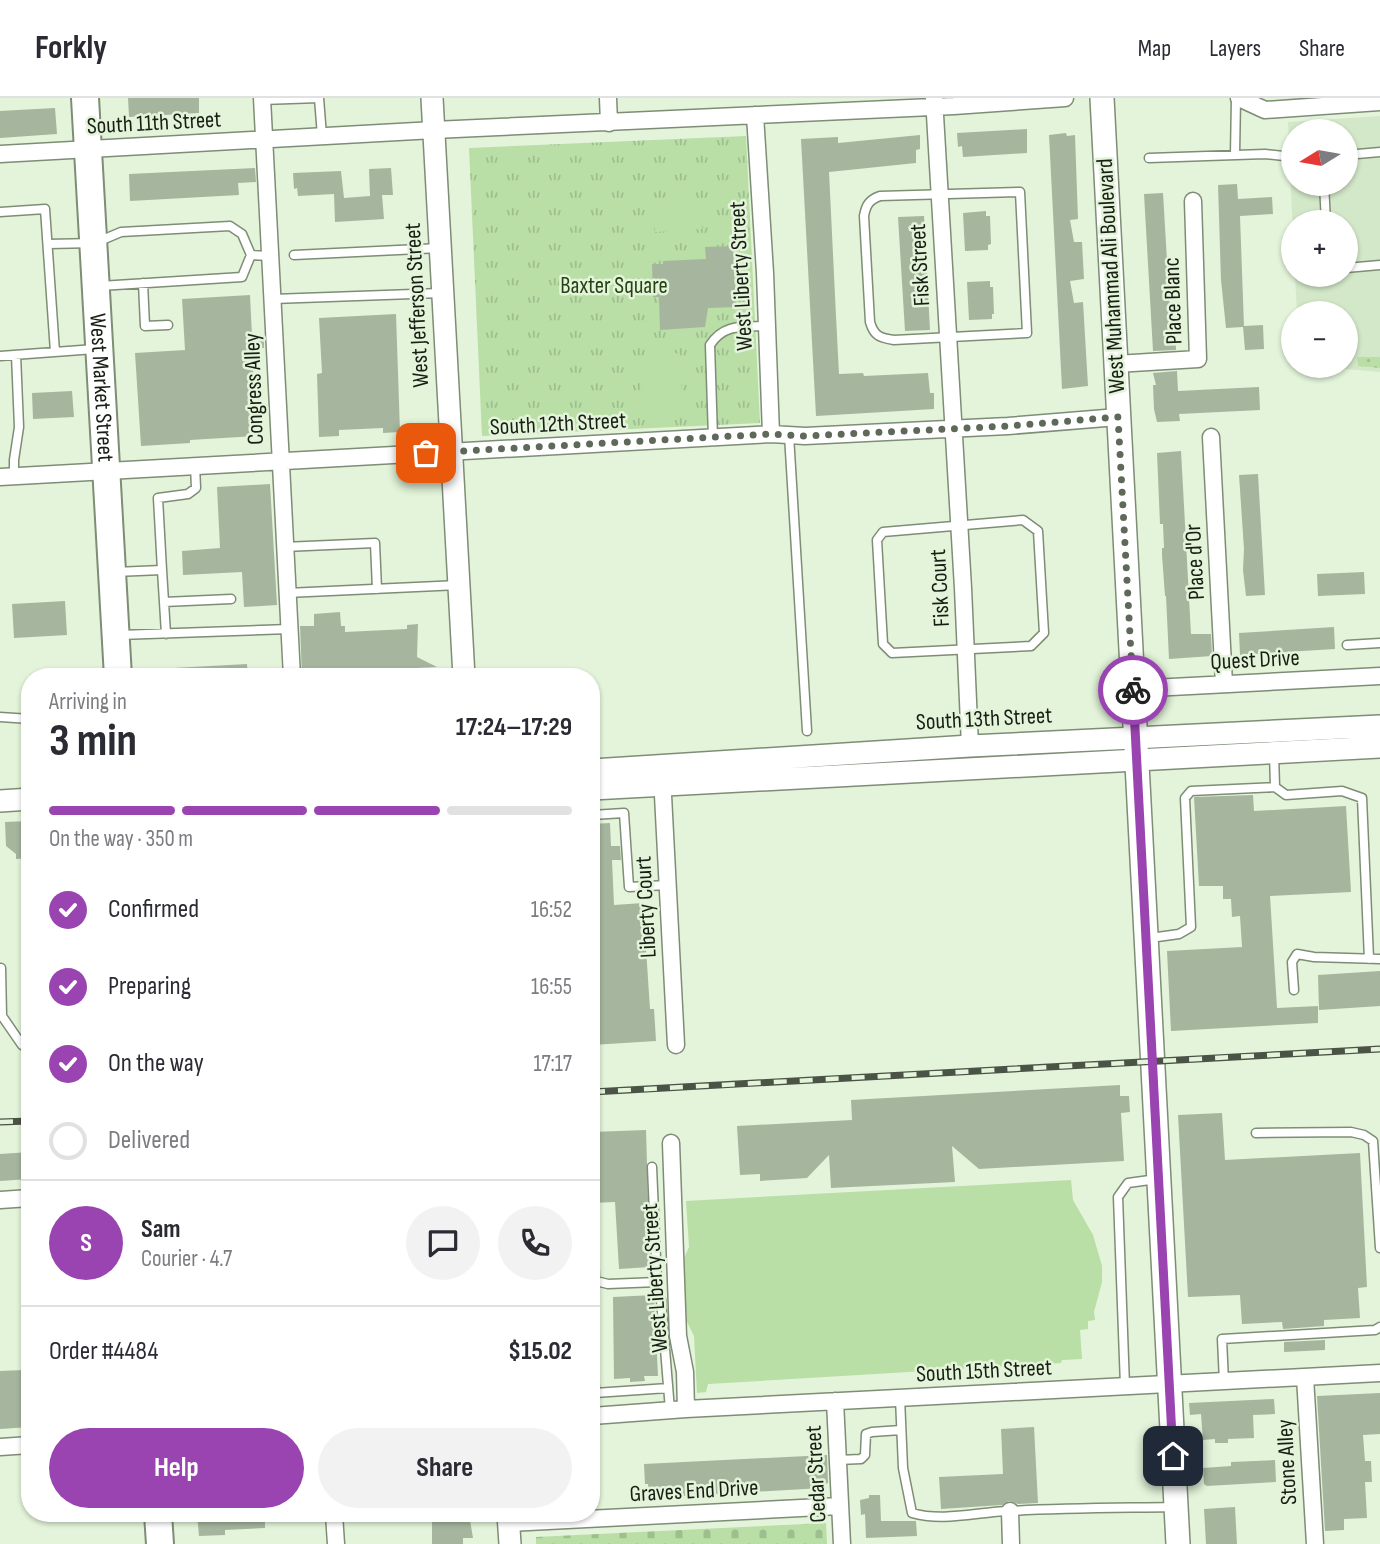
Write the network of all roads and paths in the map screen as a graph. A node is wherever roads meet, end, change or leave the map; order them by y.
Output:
1 (85, 98) edge
2 (321, 98) edge
3 (432, 98) edge
4 (608, 98) edge
5 (773, 98) edge
6 (1065, 98) edge
7 (1101, 98) edge
8 (1237, 98) edge
9 (262, 99) edge
10 (934, 102) edge
11 (1380, 102) edge
12 (755, 115) junction
13 (774, 115) junction
14 (609, 123) junction
15 (434, 130) junction
16 (322, 136) junction
17 (264, 139) junction
18 (89, 149) junction
19 (1380, 152) edge
20 (0, 154) edge
21 (1358, 154) edge
22 (1235, 155) junction
23 (1281, 157) edge
24 (1149, 158) dead end
25 (939, 194) junction
26 (1193, 201) dead end
27 (0, 212) edge
28 (95, 243) junction
29 (48, 244) junction
30 (440, 248) junction
31 (295, 254) dead end
32 (251, 255) junction
33 (271, 256) junction
34 (1380, 265) edge
35 (1358, 267) edge
36 (143, 283) junction
37 (97, 286) junction
38 (442, 293) junction
39 (273, 299) junction
40 (168, 324) dead end
41 (767, 326) junction
42 (947, 338) junction
43 (100, 349) junction
44 (55, 352) junction
45 (16, 355) junction
46 (0, 356) edge
47 (1116, 364) junction
48 (1118, 417) junction
49 (953, 429) junction
50 (771, 434) junction
51 (789, 436) junction
52 (1211, 437) dead end
53 (713, 438) junction
54 (451, 452) junction
55 (279, 462) junction
56 (195, 466) junction
57 (107, 471) junction
58 (7, 477) edge
59 (959, 526) junction
60 (284, 547) junction
61 (162, 570) junction
62 (112, 573) junction
63 (458, 585) junction
64 (377, 589) junction
65 (287, 593) junction
66 (231, 599) dead end
67 (164, 602) junction
68 (289, 629) junction
69 (166, 634) junction
70 (116, 635) junction
71 (1380, 643) edge
72 (1347, 645) dead end
73 (966, 649) junction
74 (118, 668) edge
75 (291, 668) edge
76 (463, 668) edge
77 (1380, 676) edge
78 (1224, 684) junction
79 (1133, 689) junction
80 (0, 717) edge
81 (21, 718) edge
82 (1380, 726) edge
83 (807, 731) dead end
84 (1136, 737) junction
85 (970, 746) junction
86 (1380, 747) edge
87 (1275, 753) junction
88 (1138, 761) junction
89 (600, 771) edge
90 (662, 776) junction
91 (1275, 786) junction
92 (600, 788) edge
93 (21, 800) edge
94 (0, 801) edge
95 (600, 814) edge
96 (668, 885) junction
97 (1147, 938) junction
98 (1369, 959) junction
99 (1380, 959) edge
100 (1, 968) edge
101 (1294, 990) dead end
102 (21, 1044) edge
103 (676, 1045) dead end
104 (1256, 1133) dead end
105 (1377, 1140) edge
106 (671, 1143) dead end
107 (652, 1167) dead end
108 (1160, 1179) junction
109 (21, 1199) edge
110 (0, 1200) edge
111 (1380, 1248) edge
112 (600, 1282) edge
113 (661, 1300) dead end
114 (1380, 1327) edge
115 (1380, 1373) edge
116 (1306, 1377) junction
117 (1224, 1382) junction
118 (1170, 1384) junction
119 (1125, 1386) junction
120 (668, 1388) junction
121 (600, 1393) edge
122 (900, 1398) junction
123 (835, 1401) junction
124 (678, 1410) junction
125 (600, 1415) edge
126 (901, 1430) junction
127 (21, 1446) edge
128 (0, 1447) edge
129 (838, 1460) junction
130 (840, 1506) junction
131 (1176, 1507) junction
132 (1010, 1511) junction
133 (600, 1521) edge
134 (159, 1522) edge
135 (335, 1522) edge
136 (588, 1522) edge
137 (509, 1527) edge
138 (160, 1544) edge
139 (336, 1544) edge
140 (842, 1544) edge
141 (1011, 1544) edge
142 (1178, 1544) edge
143 (1315, 1544) edge

1 - 18 main road, West Market Street
2 - 9 lane
2 - 16 lane
3 - 15 street, West Jefferson Street
4 - 14 street
5 - 13 street
6 - 10 street, South 11th Street
7 - 47 main road, West Muhammad Ali Boulevard
8 - 11 street
8 - 22 lane
9 - 17 street, Congress Alley
10 - 13 street, South 11th Street
10 - 25 street, Fisk Street
12 - 13 street, South 11th Street
12 - 14 street, South 11th Street
12 - 41 street, West Liberty Street
14 - 15 street, South 11th Street
15 - 16 street, South 11th Street
15 - 30 street, West Jefferson Street
16 - 17 street, South 11th Street
17 - 18 street, South 11th Street
17 - 33 street, Congress Alley
18 - 20 street, South 11th Street
18 - 28 main road, West Market Street
19 - 21 lane
22 - 23 lane
22 - 24 lane
25 - 42 street, Fisk Street
25 - 42 lane
25 - 42 lane
26 - 47 street, Place Blanc
27 - 29 lane
28 - 29 lane
28 - 32 lane
28 - 37 main road, West Market Street
29 - 44 lane
30 - 31 lane
30 - 38 street, West Jefferson Street
32 - 33 lane
32 - 36 lane
33 - 39 street, Congress Alley
34 - 35 lane
36 - 37 lane
36 - 40 lane
37 - 43 main road, West Market Street
38 - 39 lane
38 - 54 street, West Jefferson Street
39 - 55 street, Congress Alley
41 - 50 street, West Liberty Street
41 - 53 lane
42 - 49 street, Fisk Street
43 - 44 lane
43 - 57 main road, West Market Street
44 - 45 lane
45 - 46 lane
45 - 58 lane
47 - 48 main road, West Muhammad Ali Boulevard
48 - 49 street, South 12th Street
48 - 79 main road, West Muhammad Ali Boulevard
49 - 51 street, South 12th Street
49 - 59 street, Fisk Court
50 - 51 street, South 12th Street
50 - 53 street, South 12th Street
51 - 83 lane
52 - 78 street, Place d'Or
53 - 54 street, South 12th Street
54 - 55 street, South 12th Street
54 - 63 street, West Jefferson Street
55 - 56 street, South 12th Street
55 - 60 street, Congress Alley
56 - 57 street, South 12th Street
56 - 61 lane
57 - 58 street, South 12th Street
57 - 62 main road, West Market Street
59 - 73 street, Fisk Court
59 - 73 lane
59 - 73 lane
60 - 64 lane
60 - 65 street, Congress Alley
61 - 62 lane
61 - 67 lane
62 - 70 main road, West Market Street
63 - 64 lane
63 - 76 street, West Jefferson Street
64 - 65 lane
65 - 68 street, Congress Alley
66 - 67 lane
67 - 69 lane
68 - 69 lane
68 - 75 street, Congress Alley
69 - 70 lane
70 - 74 main road, West Market Street
71 - 72 lane
73 - 85 street, Fisk Court
77 - 78 street, Quest Drive
78 - 79 street, Quest Drive
79 - 84 main road, West Muhammad Ali Boulevard
80 - 81 lane
82 - 84 street, South 13th Street
84 - 85 street, South 13th Street
84 - 88 main road, West Muhammad Ali Boulevard
85 - 90 street, South 13th Street
86 - 87 street, South 13th Street
87 - 88 street, South 13th Street
87 - 91 lane
88 - 90 street, South 13th Street
88 - 97 main road, West Muhammad Ali Boulevard
89 - 90 street, South 13th Street
90 - 92 street, South 13th Street
90 - 96 street, Liberty Court
91 - 97 lane
91 - 98 lane
93 - 94 street
95 - 96 lane
96 - 103 street, Liberty Court
97 - 108 main road, West Muhammad Ali Boulevard
98 - 99 lane
98 - 101 lane
100 - 102 lane
104 - 105 lane
105 - 111 lane
106 - 124 street, West Liberty Street
107 - 112 lane
108 - 118 main road, West Muhammad Ali Boulevard
108 - 119 lane
109 - 110 street
113 - 120 lane
114 - 117 lane
115 - 116 street, South 15th Street
116 - 117 street, South 15th Street
116 - 143 street, Stone Alley
117 - 118 street, South 15th Street
118 - 119 street, South 15th Street
118 - 131 main road, West Muhammad Ali Boulevard
119 - 122 street, South 15th Street
120 - 121 lane
120 - 124 lane
122 - 123 street, South 15th Street
122 - 126 lane
123 - 124 street, South 15th Street
123 - 129 street, Cedar Street
124 - 125 street, South 15th Street
126 - 129 lane
126 - 132 lane
127 - 128 street
129 - 130 street, Cedar Street
130 - 133 street, Graves End Drive
130 - 140 street, Cedar Street
131 - 132 lane
131 - 142 main road, West Muhammad Ali Boulevard
132 - 141 street
134 - 138 main road
135 - 139 street
136 - 137 street, Graves End Drive

